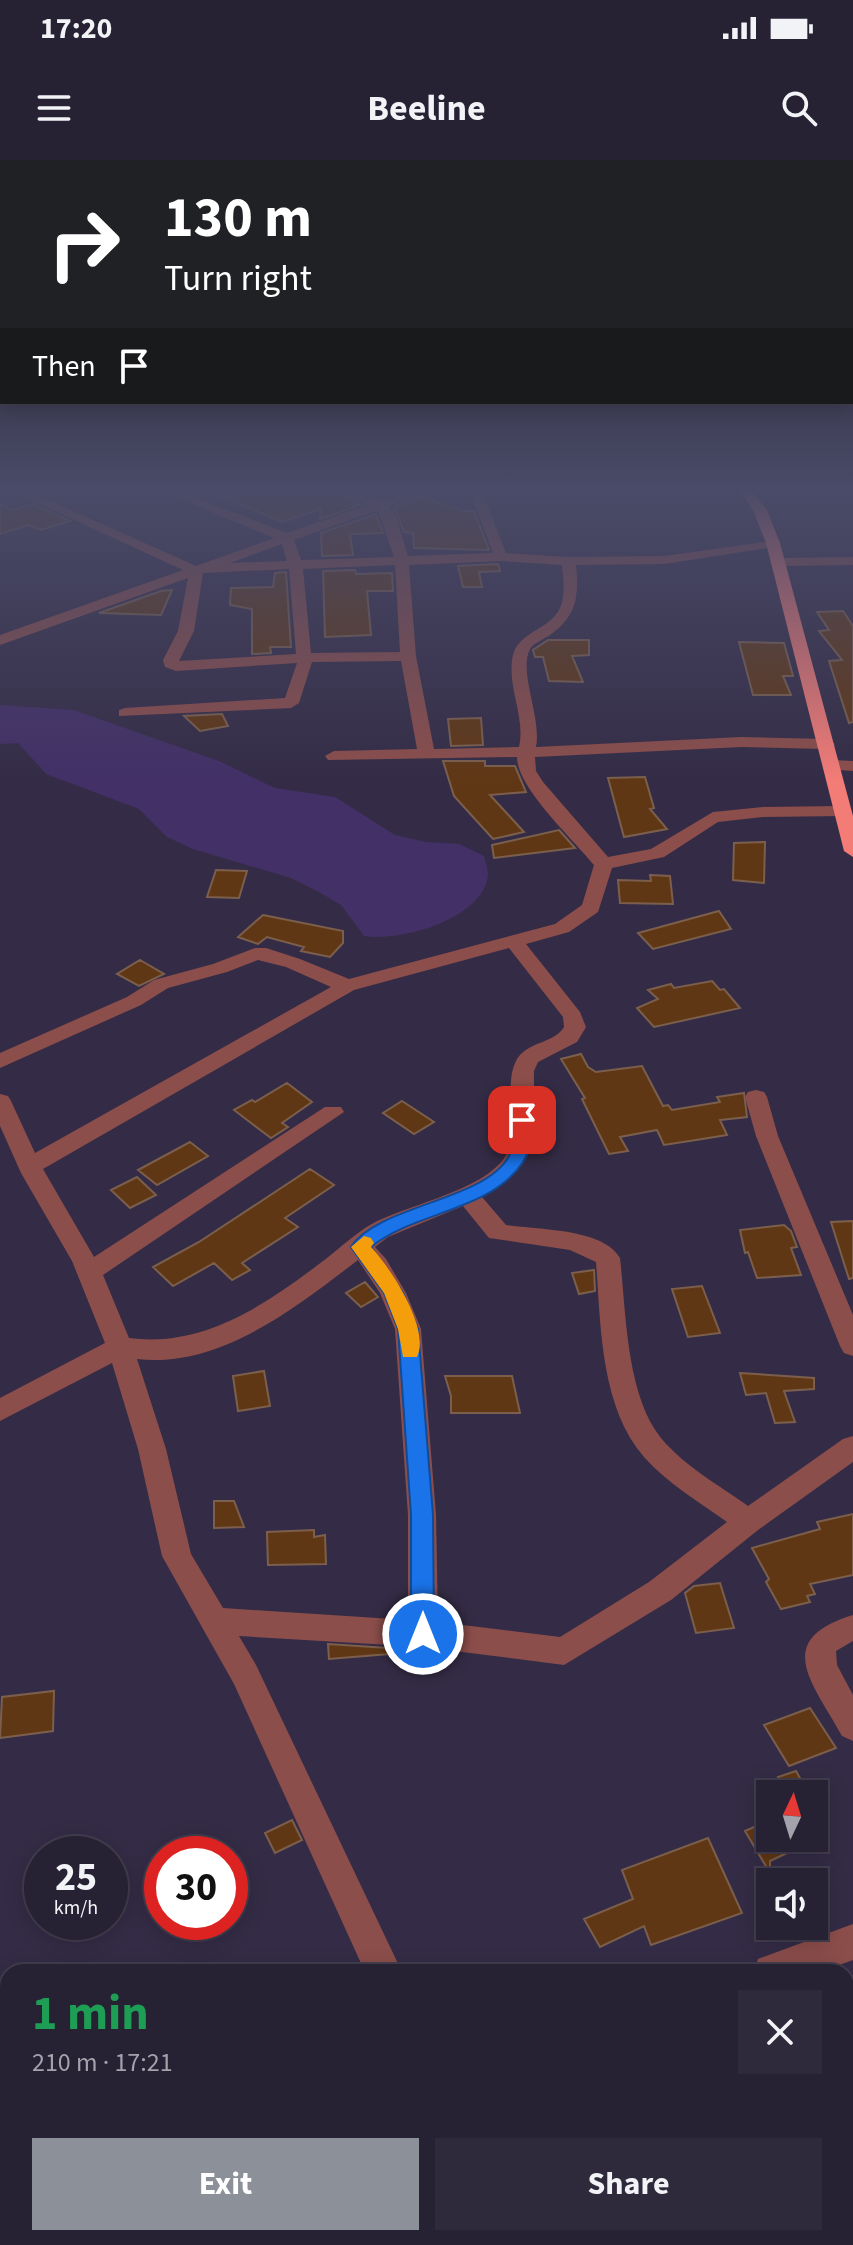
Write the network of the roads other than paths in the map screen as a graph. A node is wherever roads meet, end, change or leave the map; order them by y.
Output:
1 (144, 589) edge
2 (197, 589) edge
3 (298, 589) edge
4 (404, 589) edge
5 (571, 589) edge
6 (784, 589) edge
7 (0, 640) edge
8 (408, 656) junction
9 (302, 658) junction
10 (125, 713) dead end
11 (827, 744) junction
12 (527, 750) junction
13 (426, 753) junction
14 (334, 756) dead end
15 (832, 765) junction
16 (853, 766) edge
17 (843, 811) junction
18 (853, 851) edge
19 (604, 864) junction
20 (513, 940) junction
21 (347, 986) junction
22 (0, 1061) edge
23 (756, 1097) dead end
24 (2, 1112) edge
25 (333, 1112) dead end
26 (0, 1156) edge
27 (28, 1161) junction
28 (467, 1195) junction
29 (360, 1247) junction
30 (89, 1272) junction
31 (853, 1346) edge
32 (120, 1347) junction
33 (0, 1410) edge
34 (853, 1447) edge
35 (748, 1522) junction
36 (214, 1621) junction
37 (853, 1628) edge
38 (423, 1634) junction
39 (853, 1726) edge
40 (853, 1942) edge
41 (380, 1964) edge
42 (793, 1964) edge

1 - 7 street
2 - 9 street
3 - 9 street
4 - 8 street
5 - 12 street
6 - 11 highway
8 - 9 street
8 - 13 street
9 - 10 street
11 - 12 street
11 - 15 highway
12 - 13 street
12 - 19 street
13 - 14 street
15 - 16 street
15 - 17 highway
17 - 18 highway
17 - 19 street
19 - 20 street
20 - 21 street
20 - 28 street
21 - 22 street
21 - 27 street
23 - 31 street
24 - 27 street
25 - 30 street
26 - 27 street
27 - 30 street
28 - 29 street
28 - 35 street
29 - 32 street
29 - 38 street
30 - 32 street
32 - 33 street
32 - 36 street
34 - 35 street
35 - 38 street
36 - 38 street
36 - 41 street
37 - 39 street
40 - 42 street

